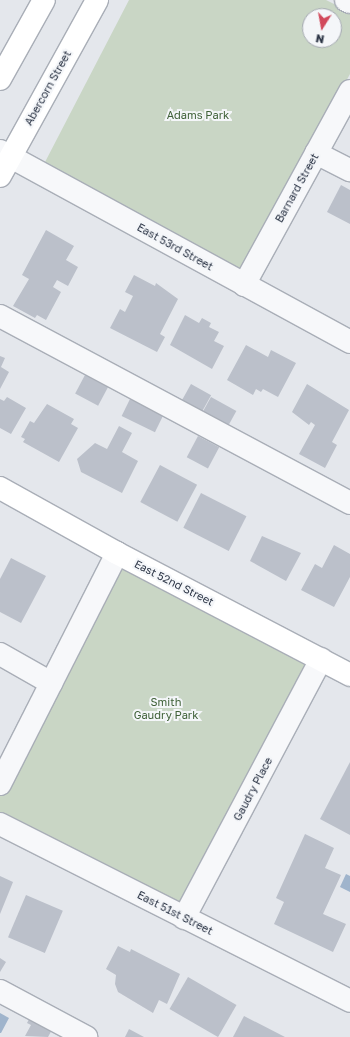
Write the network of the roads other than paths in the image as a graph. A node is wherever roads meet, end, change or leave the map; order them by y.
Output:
1 (44, 0) edge
2 (97, 0) edge
3 (346, 0) edge
4 (350, 2) edge
5 (0, 79) edge
6 (350, 91) edge
7 (316, 152) junction
8 (5, 154) edge
9 (350, 170) edge
10 (0, 176) edge
11 (244, 285) junction
12 (0, 316) edge
13 (350, 342) edge
14 (0, 488) edge
15 (350, 503) edge
16 (117, 553) junction
17 (0, 654) edge
18 (321, 659) junction
19 (350, 675) edge
20 (51, 683) junction
21 (0, 784) edge
22 (0, 824) edge
23 (184, 918) junction
24 (0, 991) edge
25 (350, 1002) edge
26 (86, 1037) edge

1 - 5 main road
2 - 8 main road, Abercorn Street
3 - 4 street
6 - 7 street, Barnard Street
7 - 9 street
7 - 11 street, Barnard Street
8 - 10 main road, Abercorn Street
8 - 11 street, East 53rd Street
11 - 13 street, East 53rd Street
12 - 15 street
14 - 16 main road, East 52nd Street
16 - 18 main road, East 52nd Street
16 - 20 street
17 - 20 street
18 - 19 main road, East 52nd Street
18 - 23 street, Gaudry Place
20 - 21 street
22 - 23 street, East 51st Street
23 - 25 street, East 51st Street
24 - 26 street

